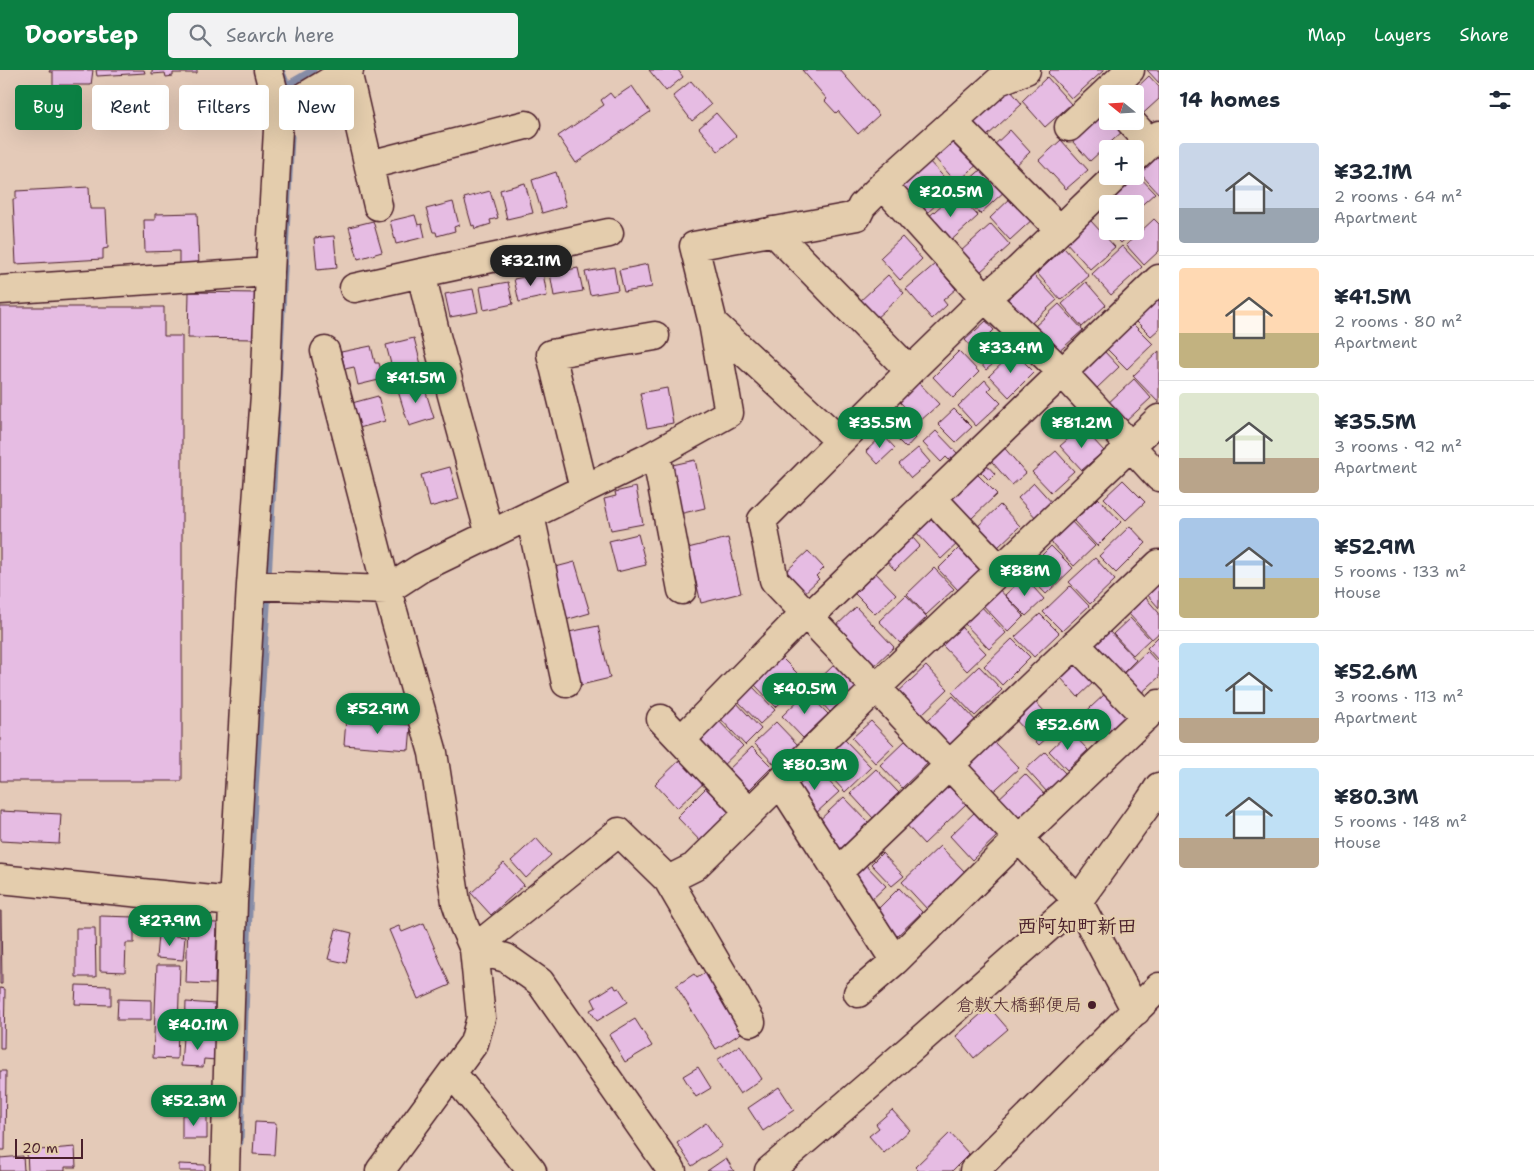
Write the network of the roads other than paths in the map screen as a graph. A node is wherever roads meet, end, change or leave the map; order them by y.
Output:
1 (268, 70) edge
2 (348, 70) edge
3 (1026, 70) edge
4 (1130, 70) edge
5 (324, 85) edge
6 (1116, 85) edge
7 (279, 90) edge
8 (1099, 102) edge
9 (953, 122) junction
10 (526, 125) dead end
11 (1069, 127) dead end
12 (285, 130) edge
13 (1137, 130) edge
14 (1148, 145) edge
15 (369, 165) junction
16 (883, 185) junction
17 (1107, 185) edge
18 (378, 206) dead end
19 (1060, 230) junction
20 (772, 231) junction
21 (610, 233) dead end
22 (270, 272) junction
23 (421, 273) junction
24 (1158, 282) edge
25 (354, 288) dead end
26 (0, 290) edge
27 (986, 298) junction
28 (713, 322) junction
29 (656, 336) dead end
30 (325, 351) dead end
31 (910, 371) junction
32 (1062, 372) junction
33 (1159, 419) edge
34 (840, 441) junction
35 (1130, 447) junction
36 (656, 454) junction
37 (1159, 477) edge
38 (584, 489) junction
39 (932, 498) junction
40 (530, 515) junction
41 (490, 535) junction
42 (1159, 564) edge
43 (1000, 570) junction
44 (262, 585) junction
45 (387, 590) junction
46 (682, 590) dead end
47 (807, 615) junction
48 (1075, 644) junction
49 (566, 683) dead end
50 (876, 688) junction
51 (1152, 711) edge
52 (661, 719) dead end
53 (680, 740) junction
54 (949, 765) junction
55 (780, 782) junction
56 (1159, 787) edge
57 (749, 812) junction
58 (1018, 838) junction
59 (838, 872) junction
60 (0, 879) edge
61 (668, 880) junction
62 (1078, 901) junction
63 (233, 902) junction
64 (474, 948) junction
65 (895, 961) junction
66 (858, 993) dead end
67 (1151, 1001) edge
68 (751, 1022) dead end
69 (452, 1073) junction
70 (225, 1171) edge
71 (380, 1171) edge
72 (532, 1171) edge
73 (672, 1171) edge
74 (769, 1171) edge
75 (974, 1171) edge

1 - 7 street
2 - 5 street
2 - 15 street
3 - 9 street
4 - 6 street
8 - 11 street
9 - 16 street
9 - 19 street
10 - 15 street
12 - 22 street
13 - 14 street
15 - 18 street
16 - 20 street
16 - 27 street
17 - 19 street
19 - 27 street
20 - 28 street
20 - 31 street
21 - 23 street
22 - 26 street
22 - 44 street
23 - 25 street
23 - 41 street
24 - 32 street
27 - 31 street
27 - 32 street
28 - 34 street
28 - 36 street
29 - 38 street
30 - 45 street
31 - 34 street
32 - 35 street
32 - 39 street
33 - 35 street
34 - 47 street
35 - 37 street
35 - 43 street
36 - 38 street
36 - 46 street
38 - 40 street
39 - 43 street
39 - 47 street
40 - 41 street
40 - 49 street
41 - 45 street
42 - 48 street
43 - 50 street
44 - 45 street
44 - 63 street
45 - 64 street
47 - 50 street
47 - 53 street
48 - 51 street
48 - 54 street
50 - 54 street
50 - 55 street
51 - 58 street
52 - 53 street
53 - 57 street
54 - 58 street
54 - 59 street
55 - 57 street
55 - 59 street
56 - 62 street
57 - 61 street
58 - 62 street
58 - 65 street
59 - 65 street
60 - 63 street
61 - 64 street
61 - 68 street
62 - 67 street
62 - 74 street
63 - 70 street
64 - 69 street
64 - 73 street
65 - 66 street
67 - 75 street
69 - 71 street
69 - 72 street

